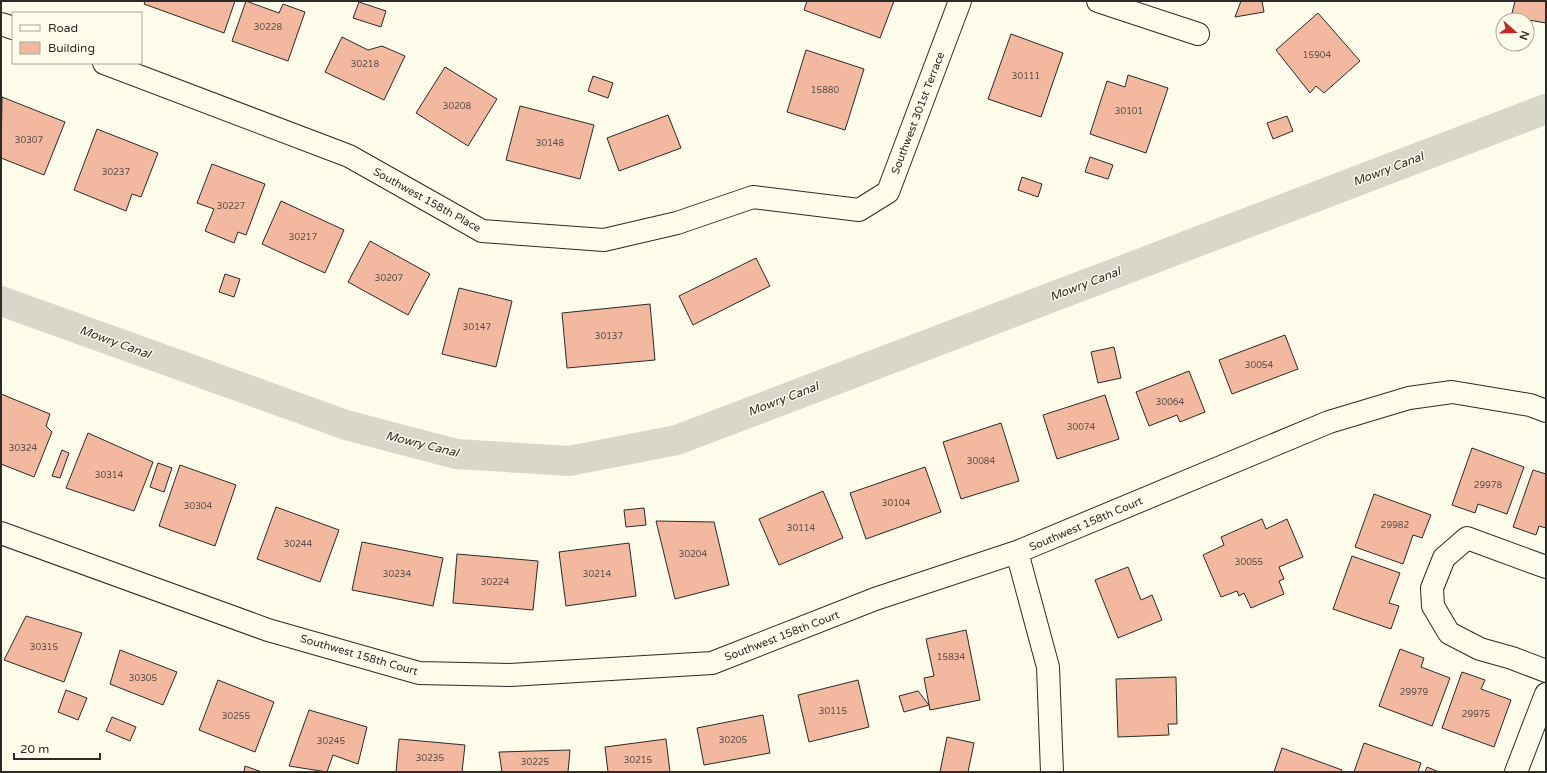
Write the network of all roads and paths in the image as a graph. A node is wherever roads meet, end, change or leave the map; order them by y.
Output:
1 (960, 1) edge
2 (1098, 1) edge
3 (1, 24) edge
4 (12, 28) edge
5 (1198, 34) dead end
6 (107, 64) edge
7 (858, 210) joint
8 (1546, 411) edge
9 (1, 533) edge
10 (1017, 552) junction
11 (1546, 567) edge
12 (1546, 672) edge
13 (1546, 694) edge
14 (1052, 772) edge
15 (1516, 772) edge

1 - 7 street, Southwest 301st Terrace
2 - 5 street
3 - 4 street
6 - 7 street, Southwest 158th Place
8 - 10 street, Southwest 158th Court
9 - 10 street, Southwest 158th Court
10 - 14 street
11 - 12 street
13 - 15 street

